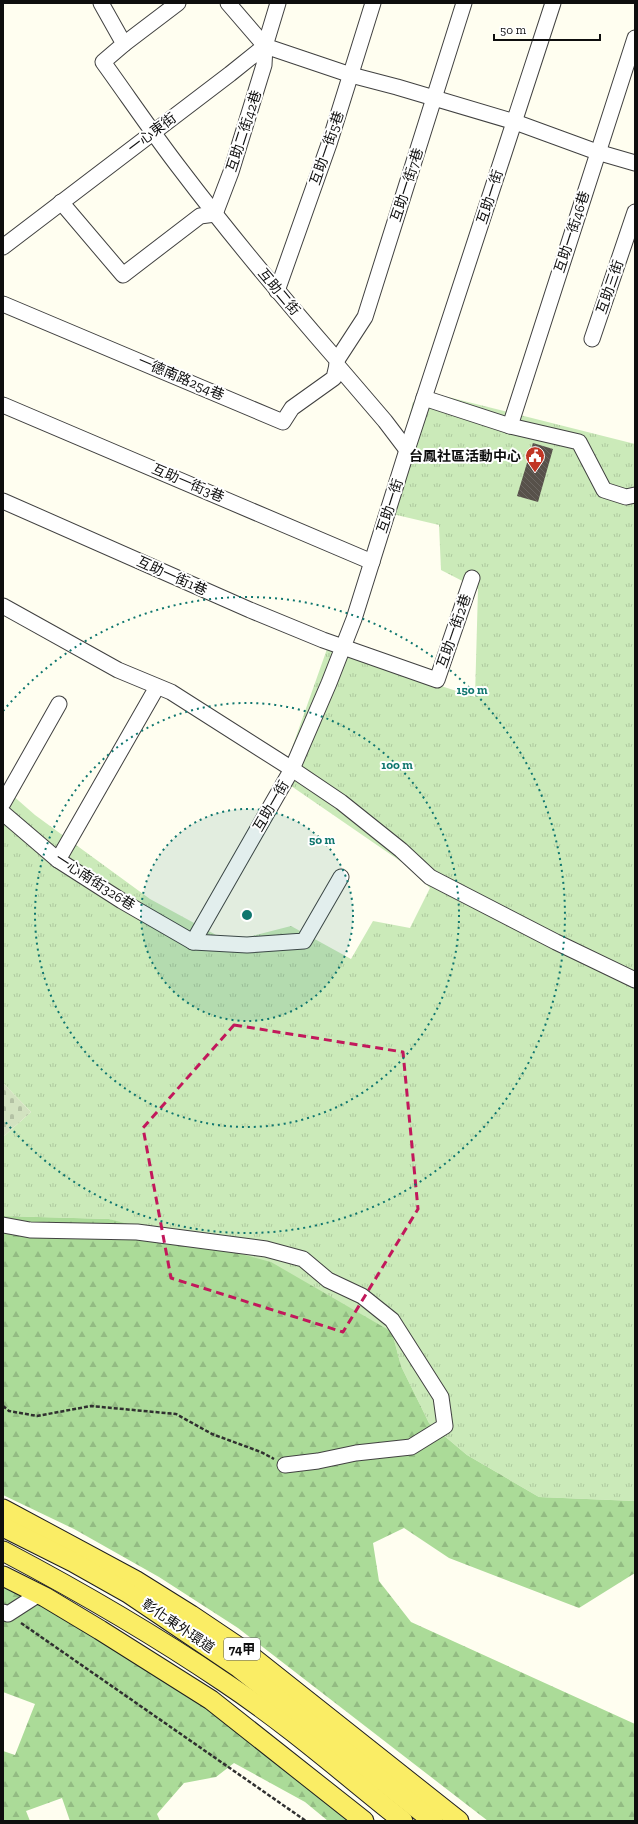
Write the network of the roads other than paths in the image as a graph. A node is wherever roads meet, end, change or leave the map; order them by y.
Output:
1 (101, 3) edge
2 (178, 3) edge
3 (228, 3) edge
4 (278, 3) edge
5 (373, 3) edge
6 (464, 3) edge
7 (553, 3) edge
8 (635, 38) edge
9 (124, 44) junction
10 (265, 46) junction
11 (351, 76) junction
12 (434, 99) junction
13 (515, 122) junction
14 (154, 131) junction
15 (597, 152) junction
16 (635, 163) edge
17 (61, 202) junction
18 (635, 212) edge
19 (215, 214) junction
20 (3, 246) edge
21 (277, 291) junction
22 (3, 304) edge
23 (592, 339) dead end
24 (337, 363) junction
25 (424, 398) junction
26 (3, 405) edge
27 (510, 426) junction
28 (407, 450) junction
29 (635, 495) edge
30 (3, 501) edge
31 (372, 562) junction
32 (472, 578) dead end
33 (3, 606) edge
34 (343, 648) junction
35 (157, 687) junction
36 (59, 704) dead end
37 (292, 769) junction
38 (3, 803) edge
39 (3, 813) edge
40 (58, 860) junction
41 (341, 877) dead end
42 (193, 942) junction
43 (635, 980) edge
44 (3, 1225) edge
45 (285, 1465) road end
46 (3, 1509) edge
47 (3, 1527) edge
48 (3, 1551) edge
49 (3, 1576) edge
50 (39, 1594) junction
51 (5, 1613) edge
52 (364, 1821) edge
53 (403, 1821) edge
54 (433, 1821) edge
55 (459, 1821) edge

1 - 9 street
2 - 9 street
3 - 10 street
4 - 10 street
5 - 11 street, 互助一街5巷
6 - 12 street, 互助一街7巷
7 - 13 street, 互助一街
8 - 15 street, 互助一街46巷
9 - 14 street, 互助二街
10 - 11 street
10 - 14 street, 一心東街
10 - 19 street, 互助二街42巷
11 - 12 street
11 - 21 street, 互助一街5巷
12 - 13 street
12 - 24 street, 互助一街7巷
13 - 15 street
13 - 25 street, 互助一街
14 - 17 street, 一心東街
14 - 19 street, 互助二街
15 - 16 street
15 - 27 street, 互助一街46巷
17 - 19 street
17 - 20 street, 一心東街
18 - 23 street, 互助三街
19 - 21 street, 互助二街
21 - 24 street, 互助二街
22 - 24 street, 一德南路254巷
24 - 28 street, 互助二街
25 - 27 street
25 - 28 street, 互助一街
26 - 31 street, 互助一街3巷
27 - 29 street
28 - 31 street, 互助一街
30 - 34 street, 互助一街1巷
31 - 34 street, 互助一街
32 - 34 street, 互助一街2巷
33 - 35 street
34 - 37 street, 互助一街
35 - 37 street
35 - 40 street
36 - 38 street
37 - 42 street, 互助一街
37 - 43 street
39 - 40 street, 一心南街326巷
40 - 42 street, 一心南街326巷
41 - 42 street
44 - 45 street
46 - 55 main road, 74甲
47 - 54 main road, 彰化東外環道 / 74甲
48 - 53 main road, 彰化東外環道 / 74甲
49 - 50 main road
50 - 51 street
50 - 52 main road

